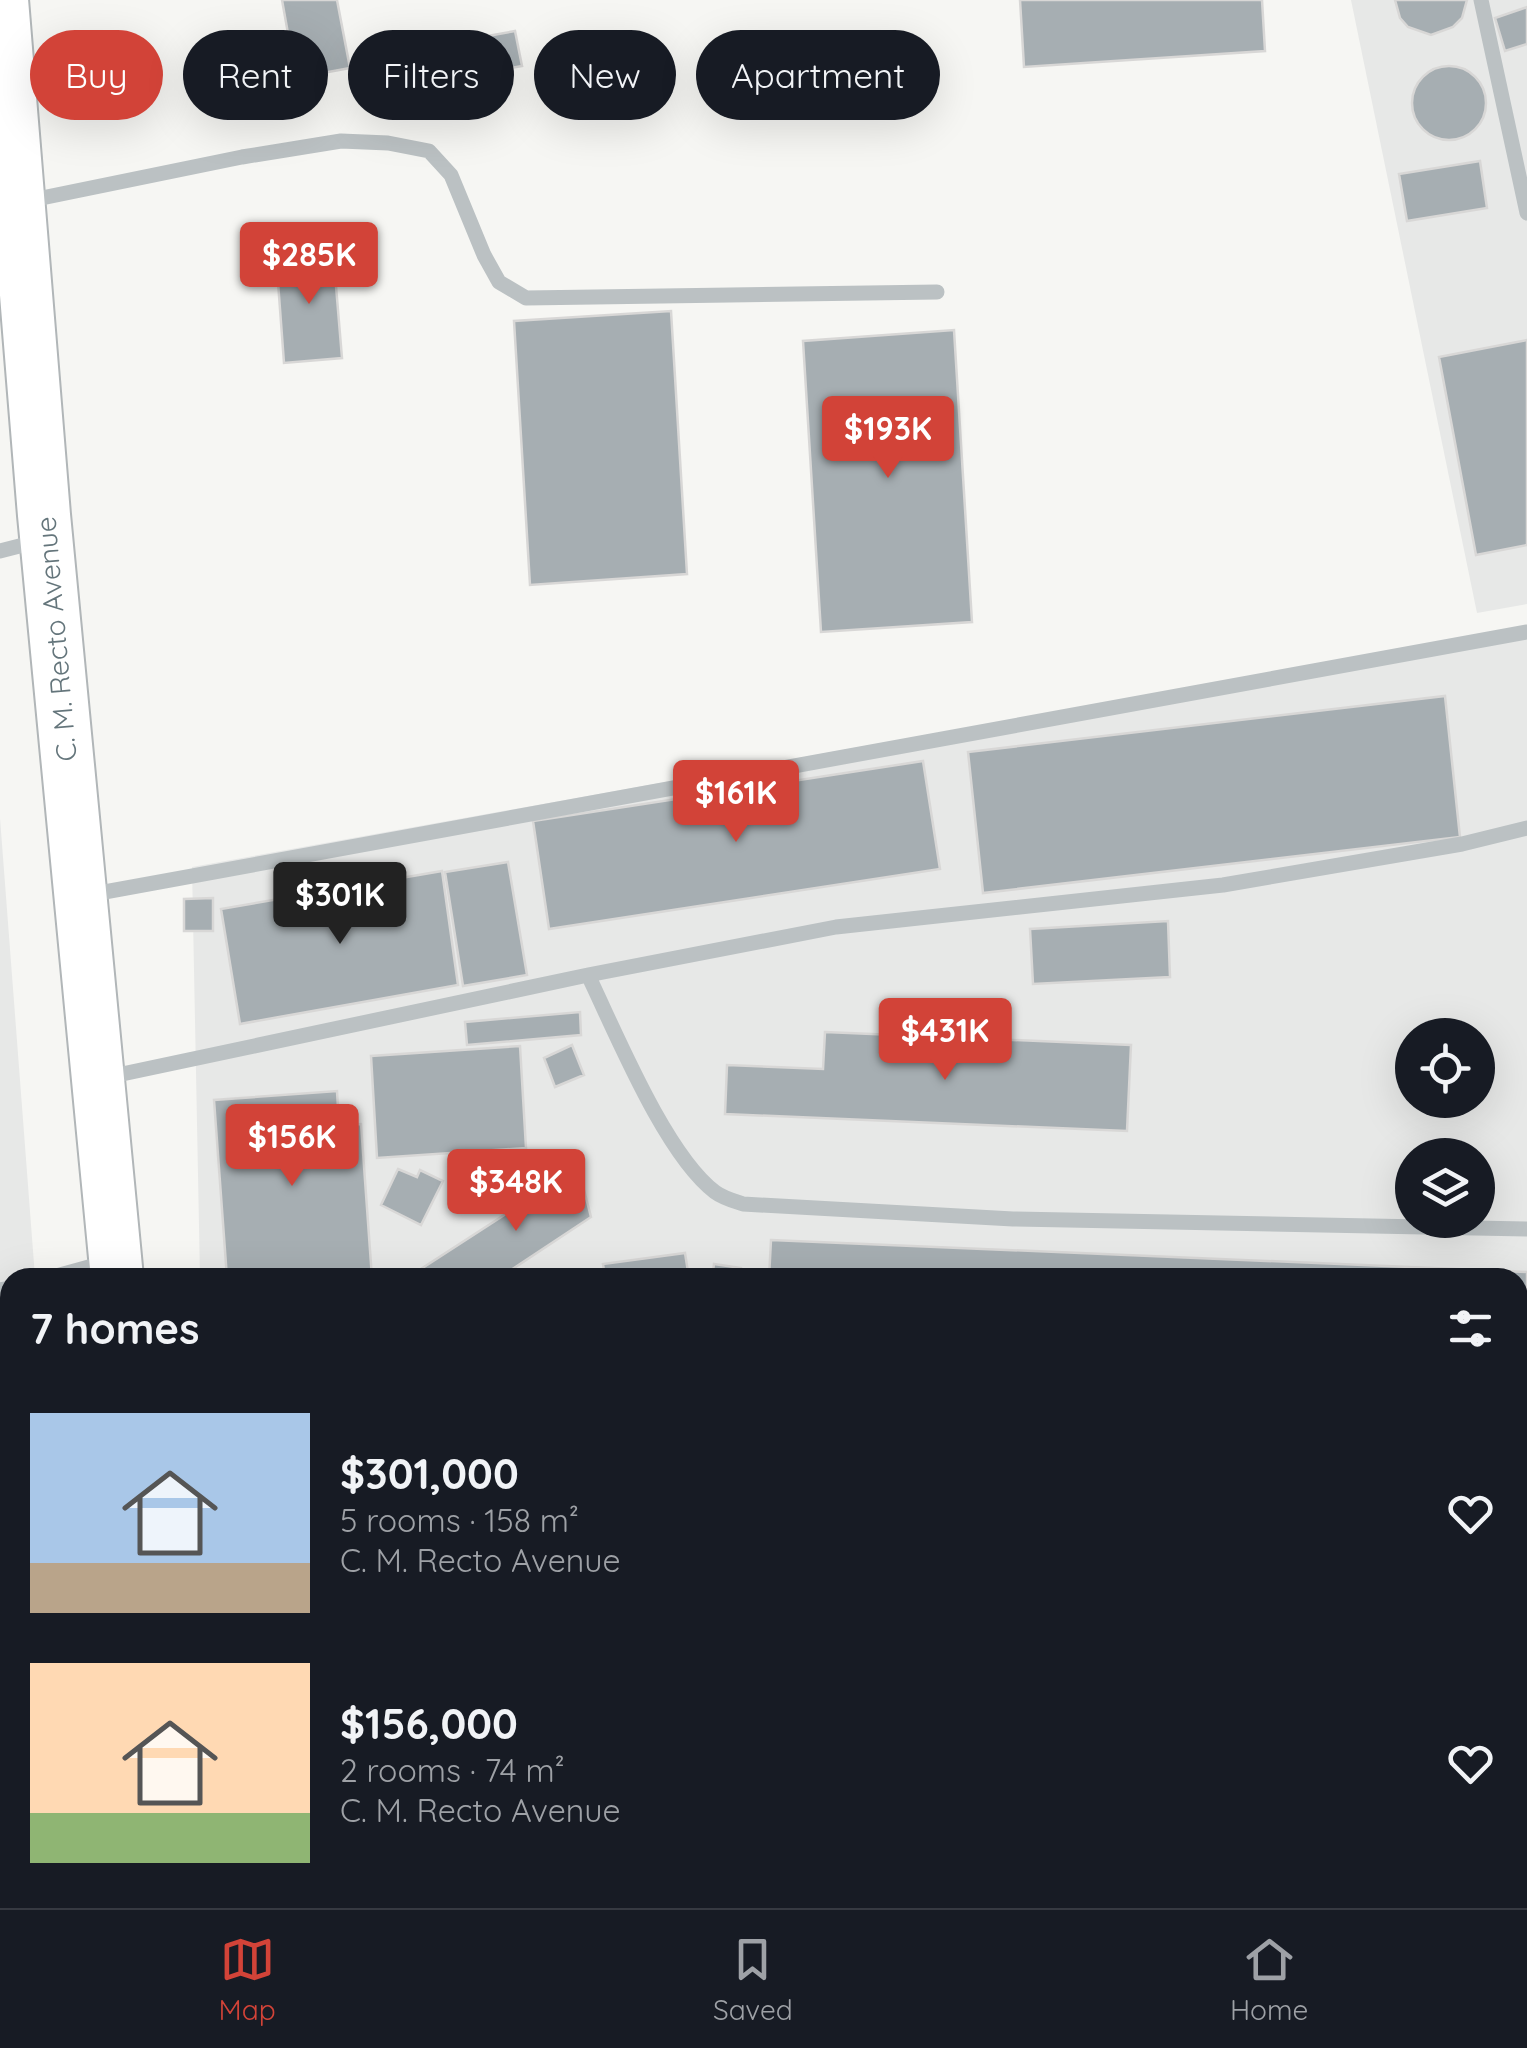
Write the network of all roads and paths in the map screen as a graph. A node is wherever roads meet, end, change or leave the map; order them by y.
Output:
1 (1480, 0) edge
2 (2, 15) edge
3 (18, 203) junction
4 (1527, 213) edge
5 (937, 292) dead end
6 (24, 545) edge
7 (1527, 632) edge
8 (1527, 828) edge
9 (80, 897) junction
10 (588, 975) junction
11 (99, 1078) junction
12 (1527, 1229) edge
13 (116, 1268) edge

1 - 4 lane
2 - 3 highway, C. M. Recto Avenue
3 - 5 lane
3 - 6 highway, C. M. Recto Avenue
6 - 9 highway, C. M. Recto Avenue
7 - 9 lane
8 - 10 lane
9 - 11 highway, C. M. Recto Avenue
10 - 11 lane
10 - 12 lane
11 - 13 highway, C. M. Recto Avenue

